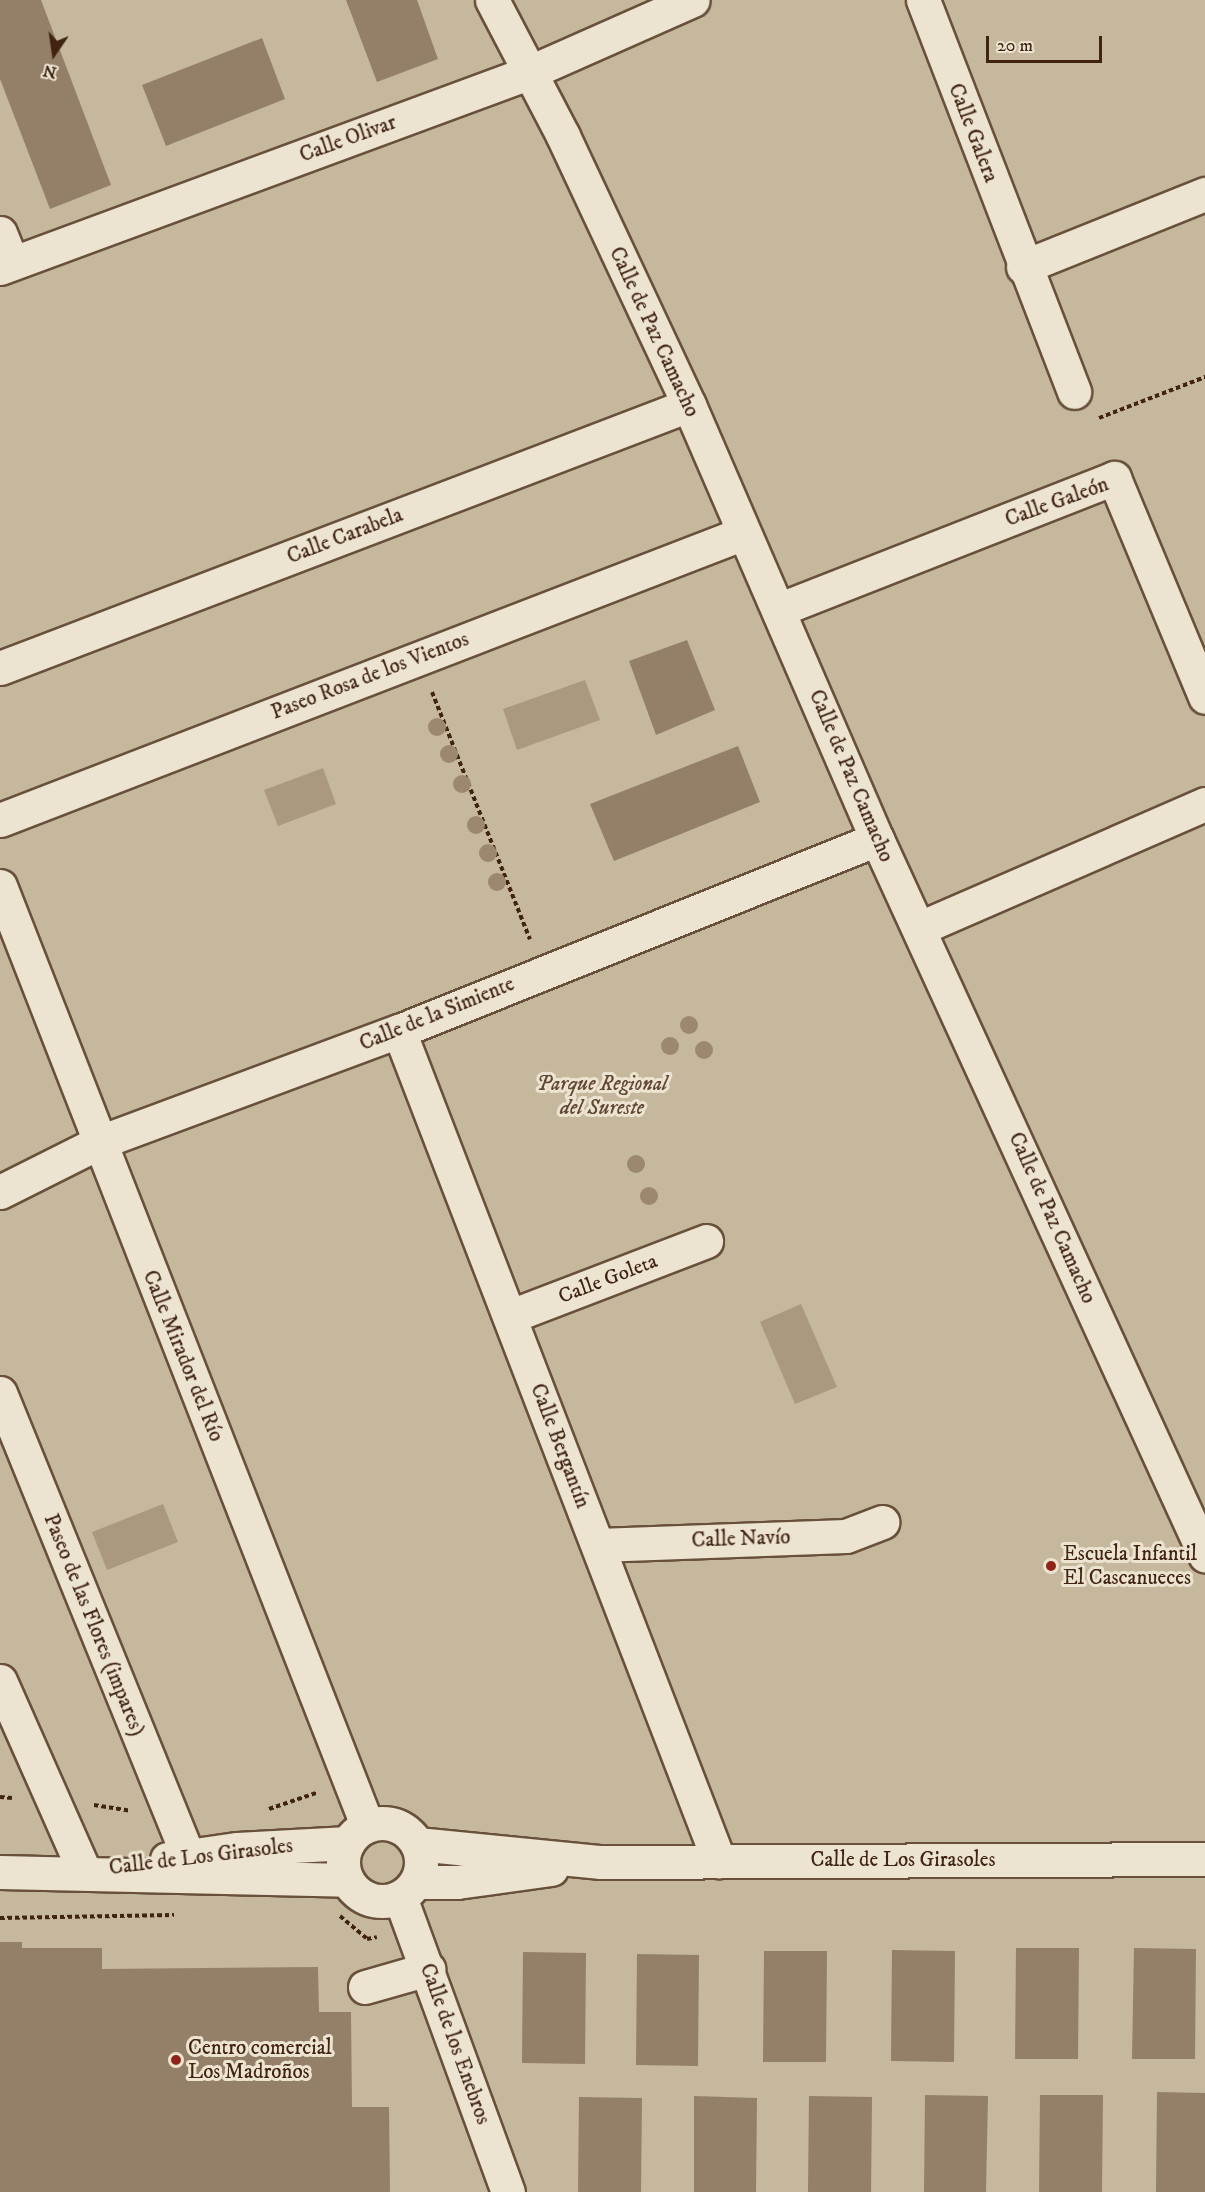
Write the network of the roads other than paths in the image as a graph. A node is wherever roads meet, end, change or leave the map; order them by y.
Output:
1 (492, 0) edge
2 (693, 0) edge
3 (923, 0) edge
4 (528, 73) junction
5 (1205, 194) edge
6 (0, 233) edge
7 (6, 266) edge
8 (1023, 267) junction
9 (1074, 392) road end
10 (689, 405) junction
11 (741, 534) junction
12 (780, 609) junction
13 (0, 668) edge
14 (1205, 698) edge
15 (1205, 804) edge
16 (0, 820) edge
17 (877, 839) junction
18 (0, 886) edge
19 (920, 928) junction
20 (399, 1031) junction
21 (100, 1142) junction
22 (0, 1192) edge
23 (706, 1241) dead end
24 (511, 1316) junction
25 (0, 1393) edge
26 (882, 1522) dead end
27 (598, 1545) junction
28 (1205, 1555) edge
29 (0, 1681) edge
30 (357, 1834) junction
31 (417, 1844) junction
32 (188, 1856) junction
33 (1205, 1859) edge
34 (719, 1861) junction
35 (601, 1862) junction
36 (87, 1871) junction
37 (0, 1872) edge
38 (347, 1880) junction
39 (408, 1890) junction
40 (428, 1969) junction
41 (365, 1987) dead end
42 (508, 2192) edge

1 - 4 street, Calle de Paz Camacho
2 - 4 street, Calle Olivar
3 - 8 street, Calle Galera
4 - 7 street, Calle Olivar
4 - 10 street, Calle de Paz Camacho
5 - 8 street
6 - 7 street
8 - 9 street, Calle Galera
10 - 11 street, Calle de Paz Camacho
10 - 13 street, Calle Carabela
11 - 12 street, Calle de Paz Camacho
11 - 16 street, Paseo Rosa de los Vientos
12 - 14 street, Calle Galeón
12 - 17 street, Calle de Paz Camacho
15 - 19 street
17 - 19 street, Calle de Paz Camacho
17 - 20 street, Calle de la Simiente
18 - 21 street, Calle Mirador del Río
19 - 28 street, Calle de Paz Camacho
20 - 21 street, Calle de la Simiente
20 - 24 street, Calle Bergantín
21 - 22 street, Calle de la Simiente
21 - 30 street, Calle Mirador del Río
23 - 24 street, Calle Goleta
24 - 27 street, Calle Bergantín
25 - 32 street, Paseo de las Flores (impares)
26 - 27 street, Calle Navío
27 - 34 street, Calle Bergantín
29 - 36 street
30 - 31 street
30 - 32 street, Calle de Los Girasoles
30 - 38 street
31 - 35 street, Calle de Los Girasoles
31 - 39 street
32 - 36 street, Calle de Los Girasoles
33 - 34 street, Calle de Los Girasoles
34 - 35 street, Calle de Los Girasoles
35 - 39 street, Calle de Los Girasoles
36 - 37 street, Calle de Los Girasoles
36 - 38 street, Calle de Los Girasoles
38 - 39 street
39 - 40 street, Calle de los Enebros
40 - 41 street
40 - 42 street, Calle de los Enebros

